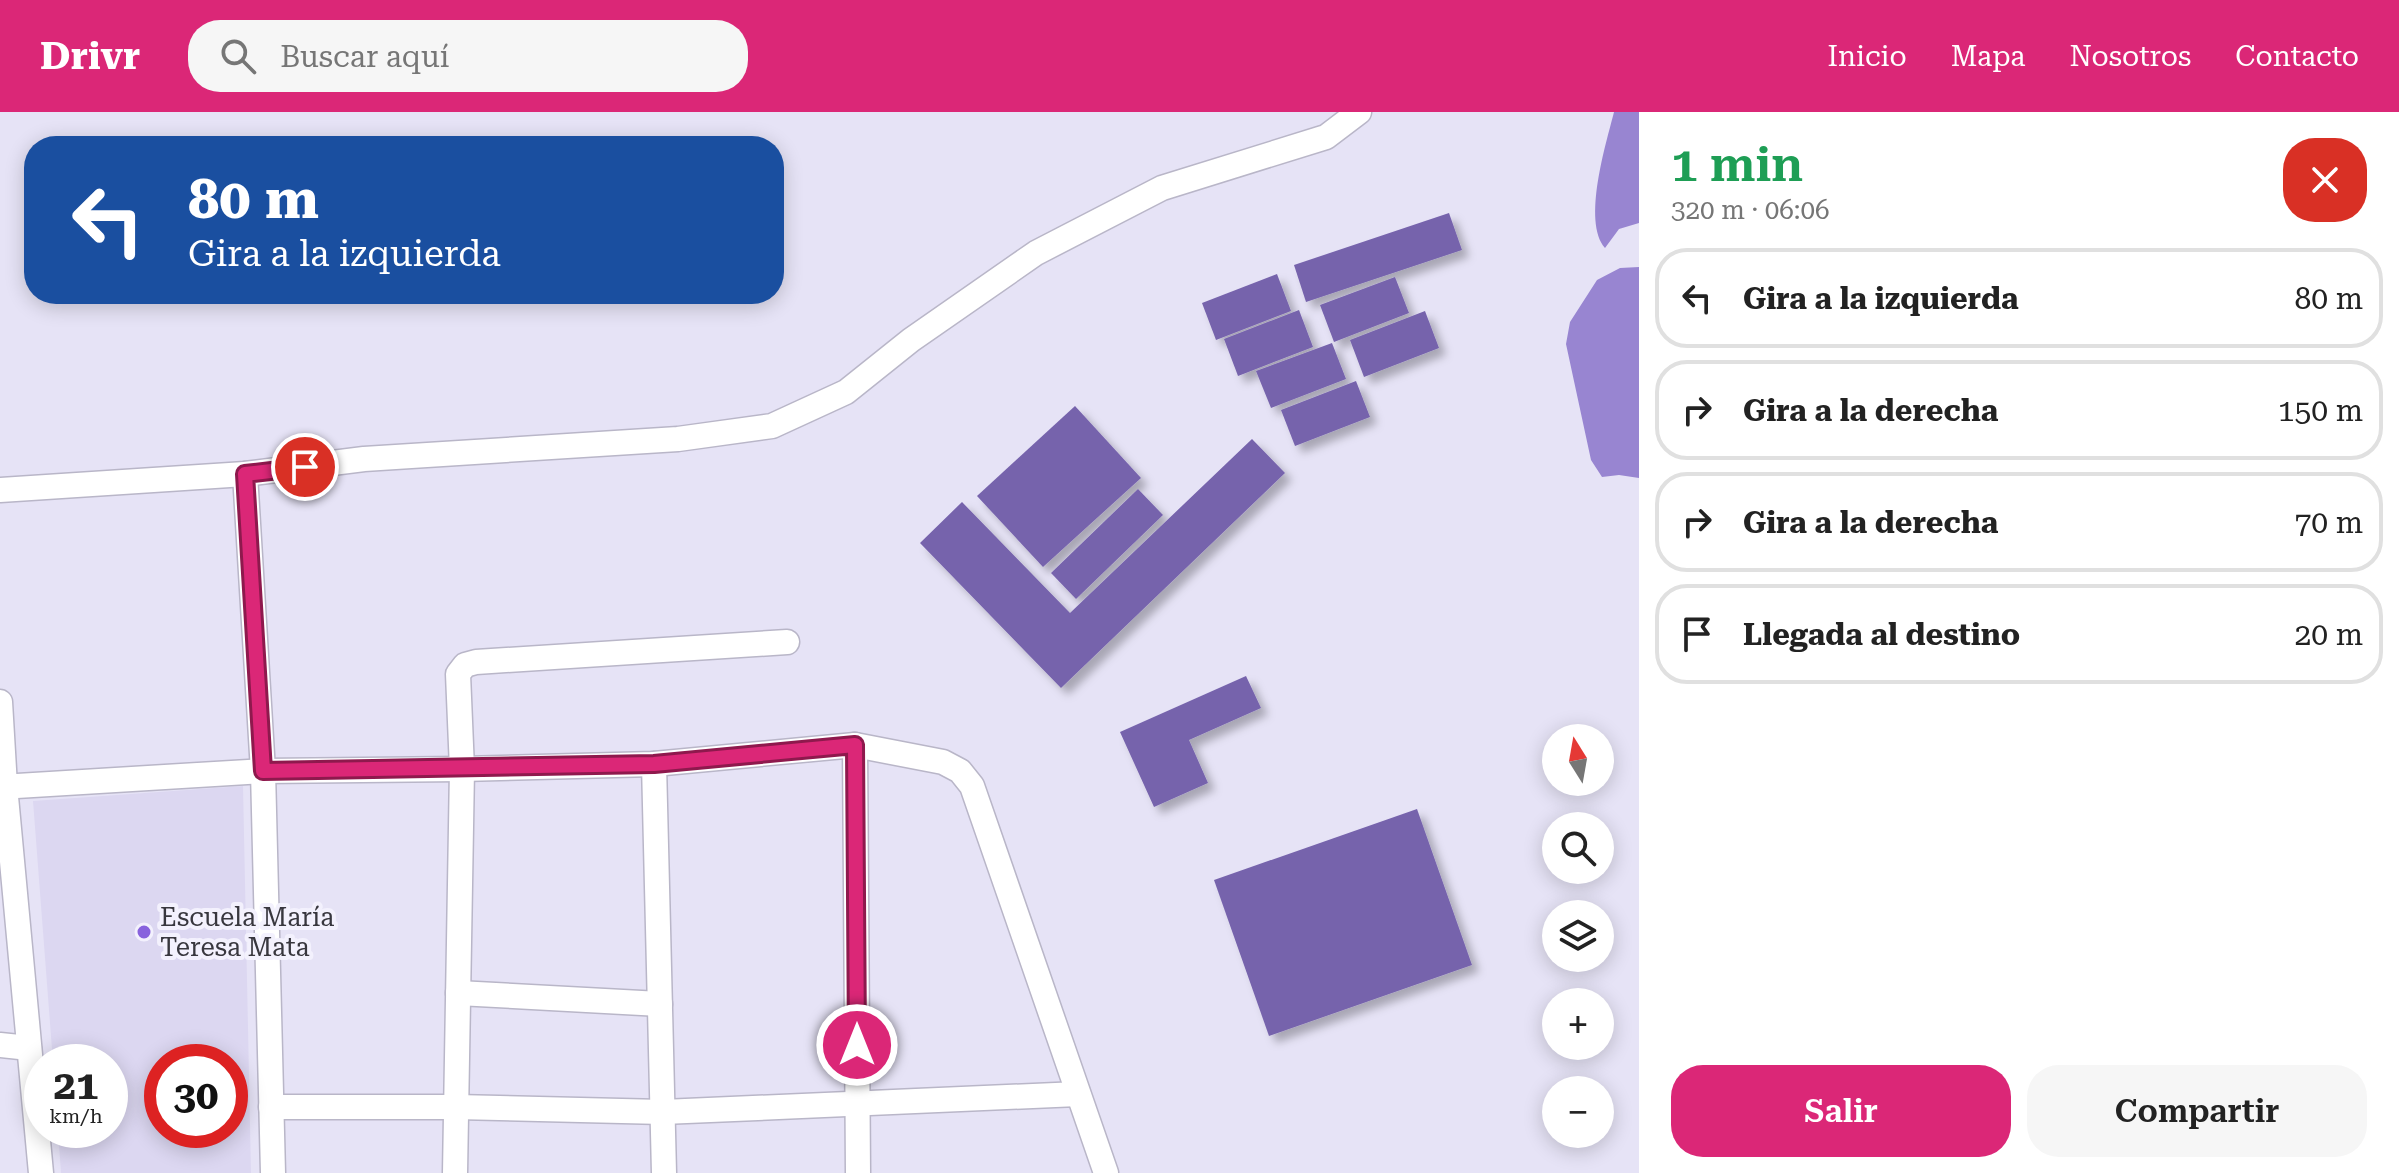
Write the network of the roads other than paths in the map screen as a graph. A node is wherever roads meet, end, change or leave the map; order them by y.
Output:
1 (1359, 112) edge
2 (245, 474) junction
3 (0, 490) edge
4 (787, 642) dead end
5 (0, 702) edge
6 (855, 745) junction
7 (654, 764) junction
8 (462, 769) junction
9 (263, 771) junction
10 (2, 786) edge
11 (458, 993) junction
12 (660, 1004) junction
13 (29, 1044) edge
14 (0, 1045) edge
15 (24, 1047) edge
16 (1078, 1094) junction
17 (858, 1104) junction
18 (271, 1107) junction
19 (456, 1107) junction
20 (663, 1112) junction
21 (39, 1148) edge
22 (41, 1173) edge
23 (273, 1173) edge
24 (455, 1173) edge
25 (664, 1173) edge
26 (858, 1173) edge
27 (1106, 1173) edge

1 - 2 street
2 - 3 street
2 - 9 street
4 - 8 street
5 - 10 street
6 - 7 street
6 - 16 street
6 - 17 street
7 - 8 street
7 - 12 street
8 - 9 street
8 - 11 street
9 - 10 street
9 - 18 street
10 - 13 street
11 - 12 street
11 - 19 street
12 - 20 street
14 - 15 street
16 - 17 street
16 - 27 street
17 - 20 street
17 - 26 street
18 - 19 street
18 - 23 street
19 - 20 street
19 - 24 street
20 - 25 street
21 - 22 street

